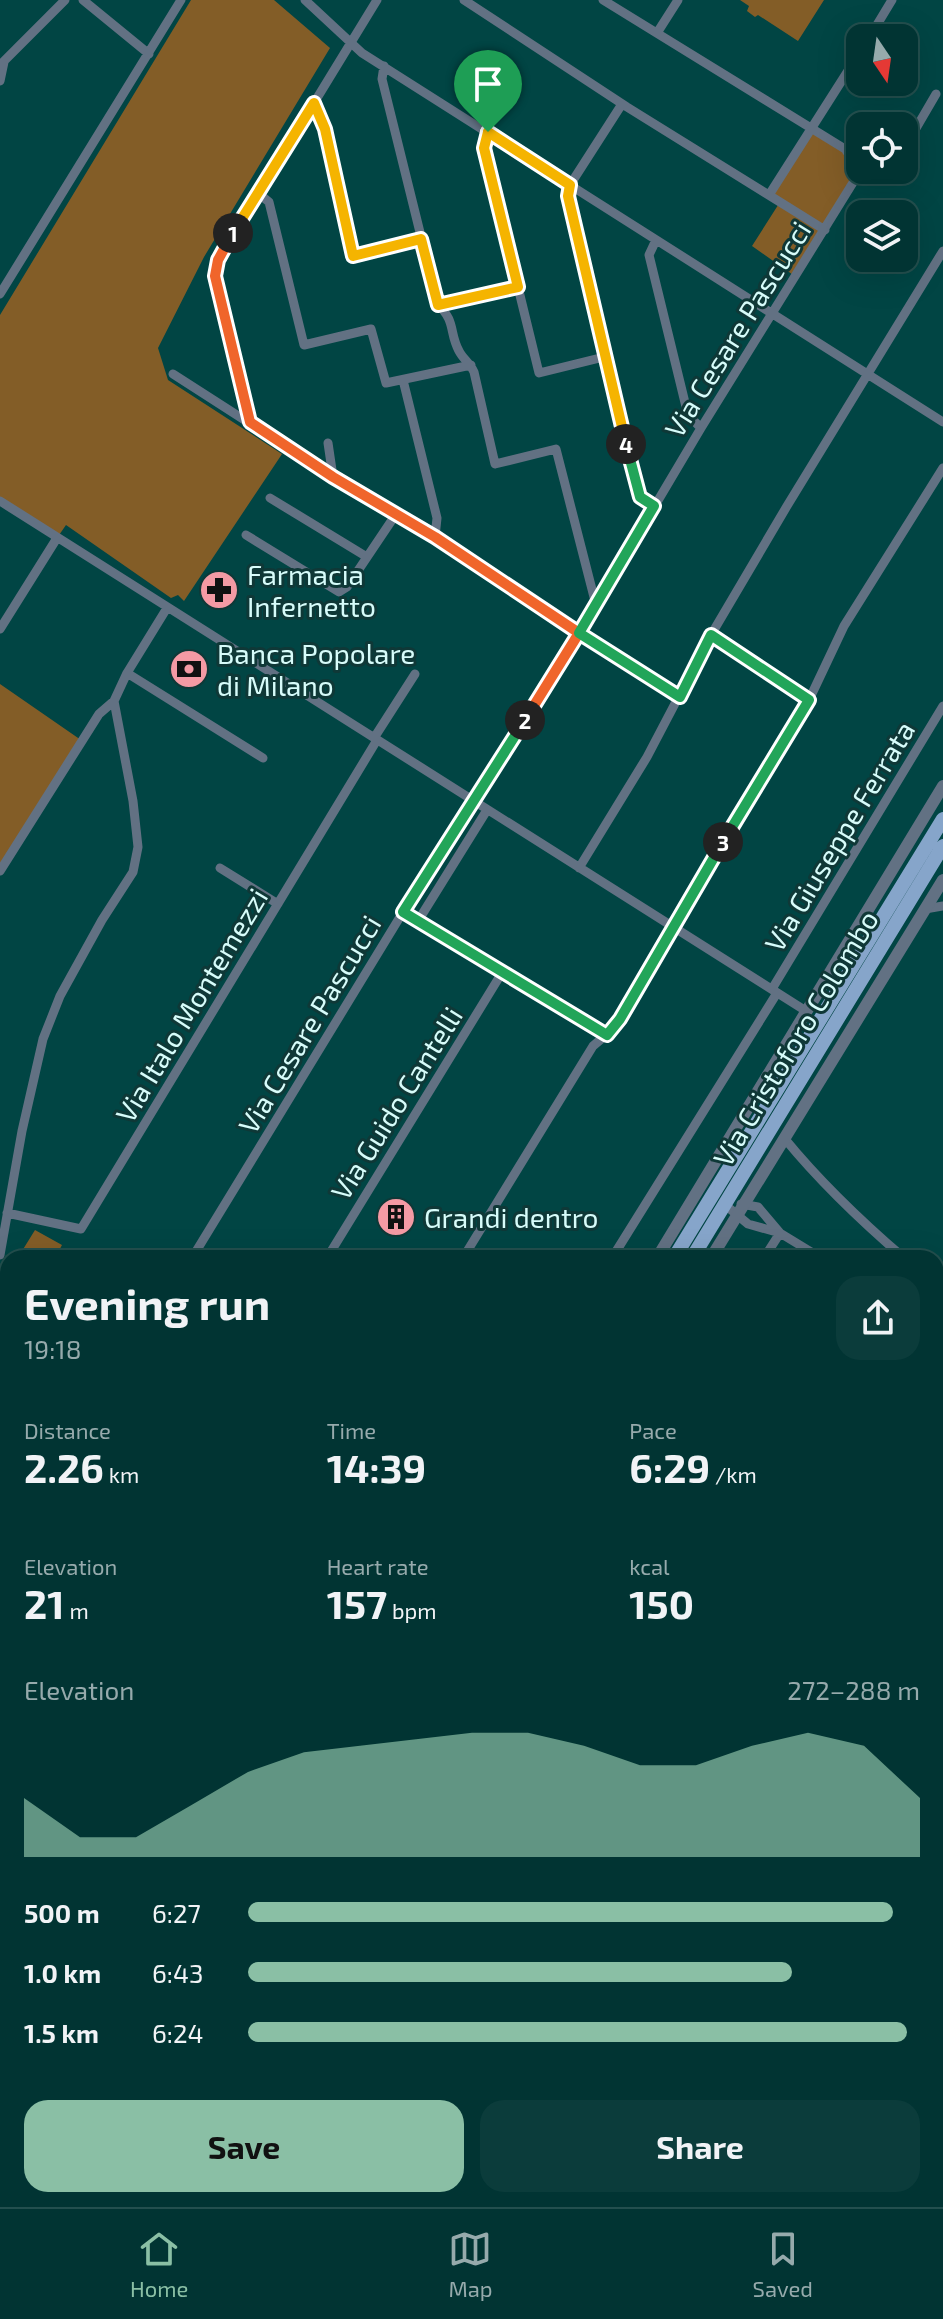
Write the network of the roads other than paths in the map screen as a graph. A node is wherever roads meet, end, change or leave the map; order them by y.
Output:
1 (65, 0) edge
2 (83, 0) edge
3 (181, 0) edge
4 (305, 0) edge
5 (377, 0) edge
6 (464, 0) edge
7 (603, 0) edge
8 (678, 0) edge
9 (878, 0) edge
10 (890, 3) edge
11 (877, 24) edge
12 (657, 33) junction
13 (351, 44) junction
14 (149, 54) junction
15 (2, 63) edge
16 (384, 66) junction
17 (846, 74) edge
18 (0, 81) edge
19 (936, 94) dead end
20 (314, 103) junction
21 (622, 104) junction
22 (918, 125) edge
23 (812, 129) junction
24 (488, 132) junction
25 (570, 185) junction
26 (258, 193) junction
27 (769, 195) junction
28 (825, 230) junction
29 (421, 239) junction
30 (656, 240) junction
31 (943, 251) edge
32 (518, 287) junction
33 (0, 294) edge
34 (438, 305) junction
35 (772, 315) junction
36 (604, 357) junction
37 (471, 365) junction
38 (173, 374) dead end
39 (868, 375) junction
40 (403, 380) junction
41 (250, 422) junction
42 (943, 422) edge
43 (701, 428) junction
44 (328, 443) dead end
45 (943, 468) edge
46 (333, 477) junction
47 (270, 498) dead end
48 (0, 501) edge
49 (654, 506) junction
50 (396, 514) junction
51 (246, 535) dead end
52 (435, 537) junction
53 (57, 538) junction
54 (367, 557) junction
55 (596, 605) junction
56 (167, 608) junction
57 (0, 629) edge
58 (579, 633) junction
59 (711, 635) junction
60 (127, 673) junction
61 (415, 674) dead end
62 (680, 697) junction
63 (809, 700) junction
64 (114, 701) junction
65 (943, 706) edge
66 (376, 739) junction
67 (263, 758) dead end
68 (943, 786) edge
69 (474, 801) junction
70 (487, 810) junction
71 (943, 819) edge
72 (943, 846) edge
73 (220, 868) dead end
74 (579, 868) junction
75 (0, 871) edge
76 (943, 880) edge
77 (278, 904) junction
78 (943, 906) edge
79 (925, 909) junction
80 (403, 912) junction
81 (418, 921) junction
82 (673, 925) junction
83 (503, 971) junction
84 (844, 981) junction
85 (775, 991) junction
86 (820, 991) junction
87 (806, 1011) junction
88 (607, 1035) junction
89 (785, 1139) junction
90 (704, 1195) junction
91 (725, 1204) junction
92 (746, 1204) junction
93 (7, 1213) junction
94 (738, 1216) junction
95 (780, 1233) junction
96 (1, 1250) edge
97 (197, 1250) edge
98 (332, 1250) edge
99 (468, 1250) edge
100 (617, 1250) edge
101 (663, 1250) edge
102 (678, 1250) edge
103 (697, 1250) edge
104 (716, 1250) edge
105 (769, 1250) edge
106 (808, 1250) edge
107 (895, 1250) edge

1 - 15 street
2 - 14 street
3 - 14 street
4 - 13 street
5 - 13 street
6 - 21 street
7 - 12 street, Via Cesare Pascucci
8 - 12 street
9 - 10 street
10 - 11 street
12 - 23 street, Via Cesare Pascucci
13 - 16 street
13 - 20 street
14 - 33 street
15 - 18 street
16 - 24 street
16 - 29 street
17 - 23 street
19 - 22 street
20 - 26 street
20 - 29 street
21 - 25 street
21 - 27 street
23 - 27 street
23 - 28 street, Via Cesare Pascucci
24 - 25 street
24 - 32 street
25 - 30 street
25 - 36 street
26 - 40 street
26 - 41 street
27 - 28 street
28 - 35 street, Via Cesare Pascucci
29 - 34 street
30 - 35 street
30 - 43 street
31 - 39 street
32 - 34 street
32 - 36 street
34 - 37 street
35 - 39 street
35 - 43 street, Via Cesare Pascucci
36 - 49 street
37 - 40 street
37 - 55 street
38 - 41 street
39 - 42 street
39 - 59 street
40 - 52 street
41 - 46 street
43 - 49 street, Via Cesare Pascucci
44 - 46 street
45 - 63 street
46 - 50 street
47 - 54 street
48 - 53 street
49 - 55 street, Via Cesare Pascucci
50 - 52 street
50 - 54 street
51 - 54 street
52 - 58 street
53 - 56 street
53 - 57 street
55 - 58 street, Via Cesare Pascucci
56 - 60 street
56 - 66 street
58 - 62 street
58 - 69 street, Via Cesare Pascucci
59 - 62 street
59 - 63 street
60 - 64 street
60 - 67 street
61 - 66 street, Via Italo Montemezzi
62 - 74 street
63 - 82 street
64 - 75 street
64 - 93 street
65 - 85 street, Via Giuseppe Ferrata
66 - 69 street
66 - 77 street, Via Italo Montemezzi
68 - 86 street, Via Cristoforo Colombo
69 - 70 street
69 - 80 street, Via Cesare Pascucci
70 - 74 street
70 - 81 street, Via Cesare Pascucci
71 - 84 main road, Via Cristoforo Colombo
72 - 91 main road, Via Cristoforo Colombo
73 - 77 street
74 - 82 street
76 - 79 street, Via Cristoforo Colombo
77 - 93 street, Via Italo Montemezzi
78 - 79 street
79 - 89 street, Via Cristoforo Colombo
80 - 81 street
80 - 97 street, Via Cesare Pascucci
81 - 83 street
82 - 85 street
82 - 88 street
83 - 88 street
83 - 98 street, Via Guido Cantelli
84 - 86 street, Via Cristoforo Colombo
84 - 90 main road, Via Cristoforo Colombo
85 - 87 street
85 - 100 street, Via Giuseppe Ferrata
86 - 87 street, Via Cristoforo Colombo
87 - 90 street, Via Cristoforo Colombo
88 - 99 street
89 - 92 street, Via Cristoforo Colombo
89 - 107 street
90 - 91 street
90 - 101 street, Via Cristoforo Colombo
90 - 102 main road, Via Cristoforo Colombo
91 - 92 street
91 - 94 street
91 - 103 main road, Via Cristoforo Colombo
92 - 94 street, Via Cristoforo Colombo
92 - 95 street
93 - 96 street
94 - 95 street
94 - 104 street, Via Cristoforo Colombo
95 - 105 street
95 - 106 street

